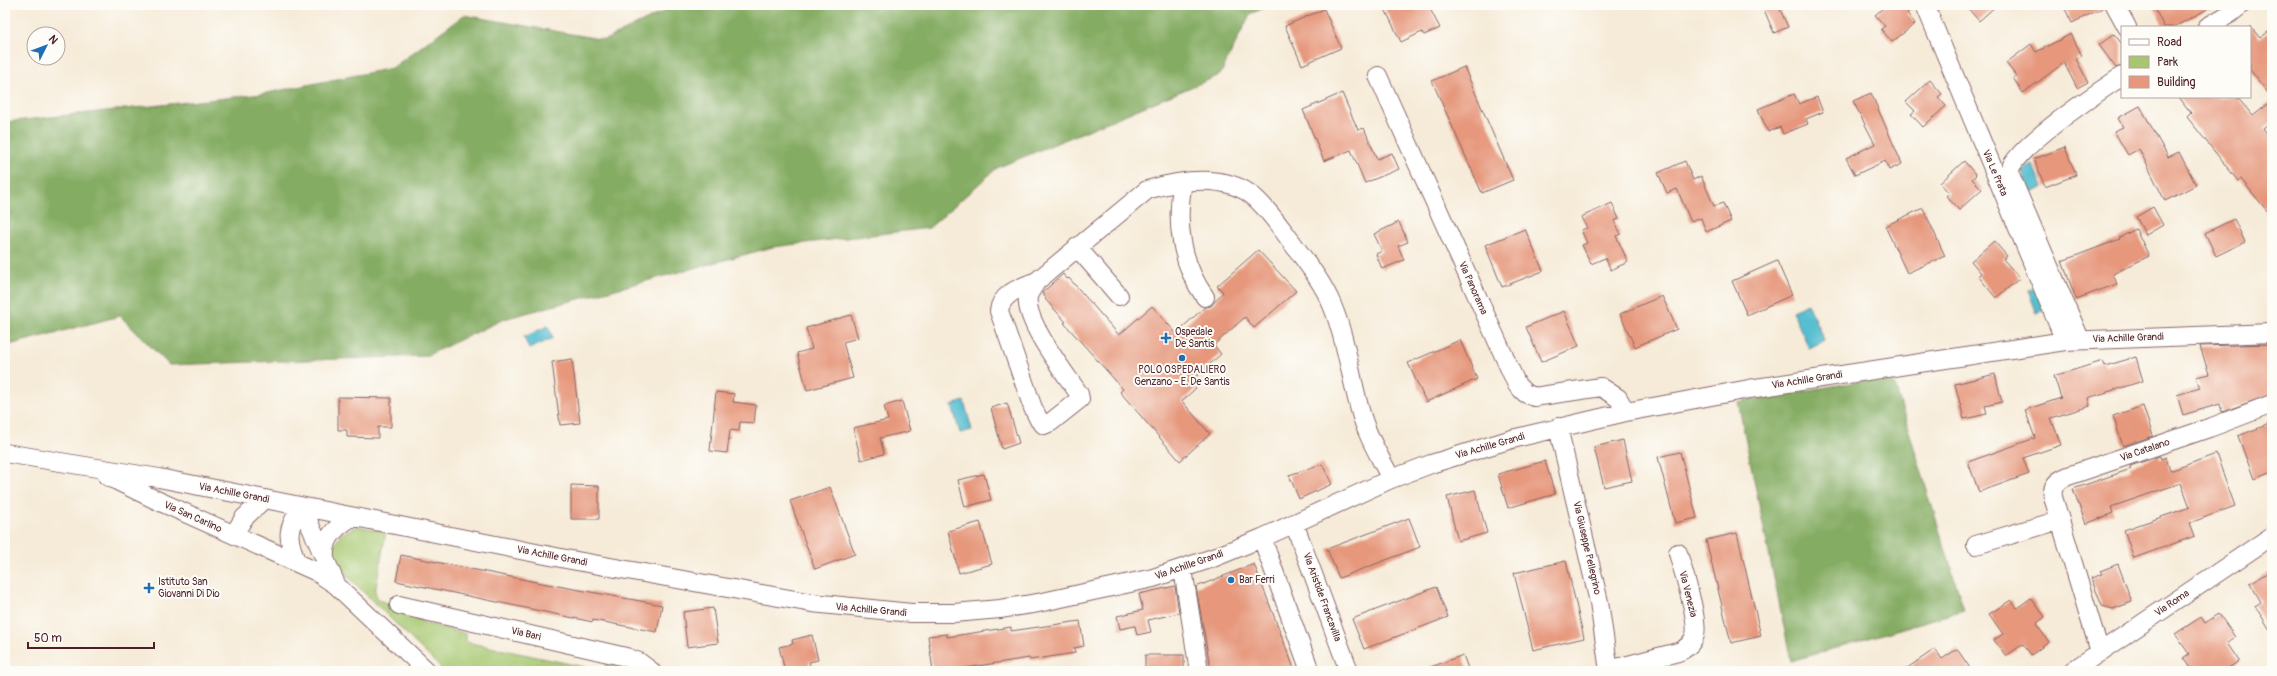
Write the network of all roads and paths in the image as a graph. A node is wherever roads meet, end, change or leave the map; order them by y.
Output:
1 (1925, 5) edge
2 (2115, 5) edge
3 (2241, 5) edge
4 (2211, 25) edge
5 (2126, 26) edge
6 (1378, 76) dead end
7 (2121, 77) edge
8 (1183, 182) junction
9 (1077, 247) junction
10 (1037, 281) junction
11 (1119, 296) dead end
12 (1205, 297) dead end
13 (2272, 333) edge
14 (2073, 340) junction
15 (2272, 404) edge
16 (1626, 412) junction
17 (1558, 427) junction
18 (5, 453) edge
19 (92, 468) junction
20 (1390, 479) junction
21 (264, 499) junction
22 (302, 507) junction
23 (352, 517) junction
24 (2060, 520) junction
25 (1294, 523) junction
26 (234, 534) junction
27 (2272, 536) edge
28 (1262, 538) junction
29 (1976, 546) dead end
30 (1678, 553) dead end
31 (296, 562) junction
32 (325, 562) junction
33 (1183, 568) junction
34 (336, 585) junction
35 (399, 605) dead end
36 (2100, 652) junction
37 (1609, 670) edge
38 (427, 671) edge
39 (651, 671) edge
40 (1199, 671) edge
41 (1310, 671) edge
42 (1349, 671) edge
43 (2072, 671) edge

1 - 14 street, Via Le Prata
2 - 5 street
3 - 4 street
6 - 16 street, Via Panorama
7 - 14 street, Via Le Prata
8 - 9 street
8 - 12 street
8 - 20 street
9 - 10 street
9 - 11 street
10 - 10 street
13 - 14 street, Via Achille Grandi
14 - 16 street, Via Achille Grandi
15 - 24 street, Via Catalano
16 - 17 street, Via Achille Grandi
17 - 20 street, Via Achille Grandi
17 - 37 street, Via Giuseppe Pellegrino
18 - 19 street, Via Achille Grandi
19 - 21 street, Via Achille Grandi
19 - 26 street, Via San Carlino
20 - 25 street, Via Achille Grandi
21 - 22 street, Via Achille Grandi
21 - 26 street
22 - 23 street, Via Achille Grandi
22 - 31 street
22 - 32 street, Via San Carlino
23 - 32 street
23 - 33 street, Via Achille Grandi
24 - 29 street
24 - 36 street, Via Catalano
25 - 28 street, Via Achille Grandi
25 - 42 street, Via Aristide Francavilla
26 - 31 street, Via San Carlino
27 - 36 street, Via Roma
28 - 33 street, Via Achille Grandi
28 - 41 street
30 - 37 street, Via Venezia
31 - 34 street, Via San Carlino
32 - 34 street, Via San Carlino
33 - 40 street
34 - 38 street, Via San Carlino
35 - 39 street, Via Bari
36 - 43 street, Via Roma

